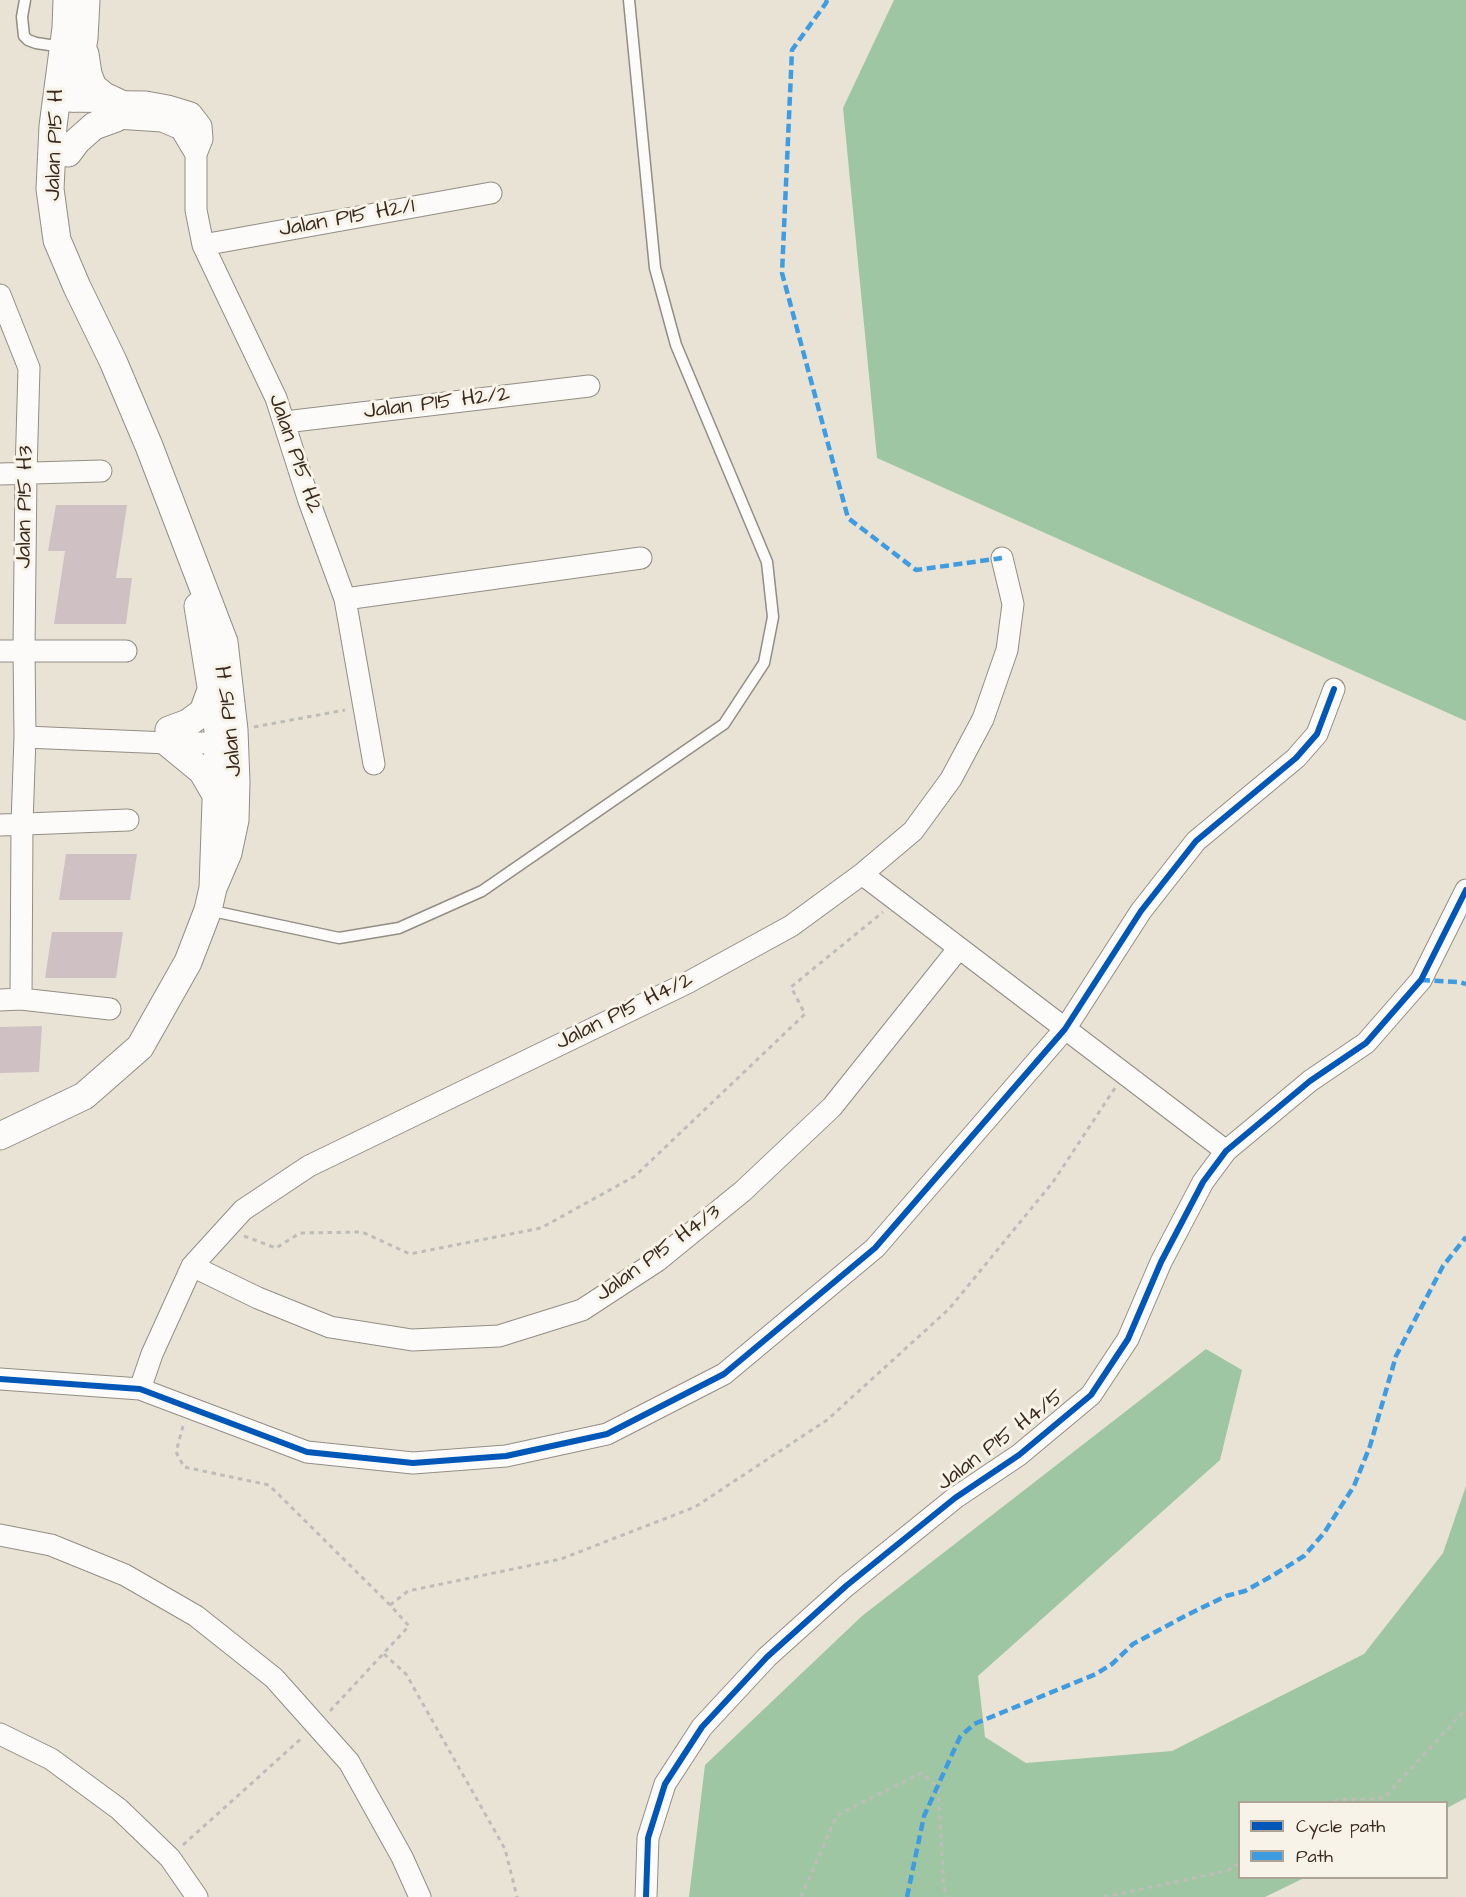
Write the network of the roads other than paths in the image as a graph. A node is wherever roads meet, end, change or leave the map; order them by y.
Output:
1 (25, 0) edge
2 (67, 0) edge
3 (86, 0) edge
4 (629, 0) edge
5 (74, 43) junction
6 (64, 108) junction
7 (117, 110) junction
8 (68, 153) junction
9 (491, 193) dead end
10 (202, 245) junction
11 (77, 286) junction
12 (0, 295) edge
13 (589, 386) dead end
14 (285, 422) junction
15 (101, 471) dead end
16 (26, 473) junction
17 (0, 474) edge
18 (191, 557) junction
19 (641, 558) dead end
20 (1002, 558) dead end
21 (345, 598) junction
22 (24, 650) junction
23 (0, 651) edge
24 (126, 651) dead end
25 (1334, 689) dead end
26 (211, 690) junction
27 (25, 731) junction
28 (169, 736) junction
29 (226, 737) junction
30 (374, 764) dead end
31 (216, 795) junction
32 (128, 820) dead end
33 (22, 824) junction
34 (0, 825) edge
35 (862, 874) junction
36 (1466, 890) edge
37 (210, 899) junction
38 (959, 948) junction
39 (10, 1000) edge
40 (110, 1009) dead end
41 (1065, 1029) junction
42 (84, 1096) junction
43 (0, 1125) edge
44 (0, 1136) edge
45 (1226, 1151) junction
46 (192, 1266) junction
47 (0, 1379) edge
48 (140, 1389) junction
49 (0, 1535) edge
50 (0, 1734) edge
51 (197, 1897) edge
52 (420, 1897) edge
53 (646, 1897) edge

1 - 5 lane
2 - 5 street, Jalan P15 H
3 - 5 street, Jalan P15 H
4 - 37 lane
5 - 6 street, Jalan P15 H
5 - 7 street
6 - 7 street, Jalan P15 H2
6 - 8 street, Jalan P15 H
6 - 11 street, Jalan P15 H
7 - 8 street
7 - 10 street, Jalan P15 H2
8 - 11 street, Jalan P15 H
9 - 10 street, Jalan P15 H2/1
10 - 14 street, Jalan P15 H2
11 - 18 street, Jalan P15 H
12 - 16 street, Jalan P15 H3
13 - 14 street, Jalan P15 H2/2
14 - 21 street, Jalan P15 H2
15 - 16 street
16 - 17 street
16 - 22 street, Jalan P15 H3
18 - 26 street, Jalan P15 H
18 - 29 street, Jalan P15 H
19 - 21 street
20 - 35 street, Jalan P15 H4/2
21 - 30 street, Jalan P15 H2
22 - 23 street
22 - 24 street
22 - 27 street, Jalan P15 H3
25 - 41 street
26 - 28 street
26 - 29 street, Jalan P15 H
27 - 28 street
27 - 33 street, Jalan P15 H3
28 - 29 street
28 - 31 street
29 - 31 street, Jalan P15 H
29 - 37 street, Jalan P15 H
31 - 37 street, Jalan P15 H
32 - 33 street
33 - 34 street
33 - 39 street, Jalan P15 H3
35 - 38 street
35 - 46 street, Jalan P15 H4/2
36 - 45 street, Jalan P15 H4/5
37 - 42 street, Jalan P15 H
38 - 41 street
38 - 46 street, Jalan P15 H4/3
39 - 40 street
41 - 45 street
41 - 48 street
42 - 43 street, Jalan P15 H
42 - 44 street, Jalan P15 H
45 - 53 street, Jalan P15 H4/5
46 - 48 street, Jalan P15 H4/2
47 - 48 street
49 - 52 street
50 - 51 street

